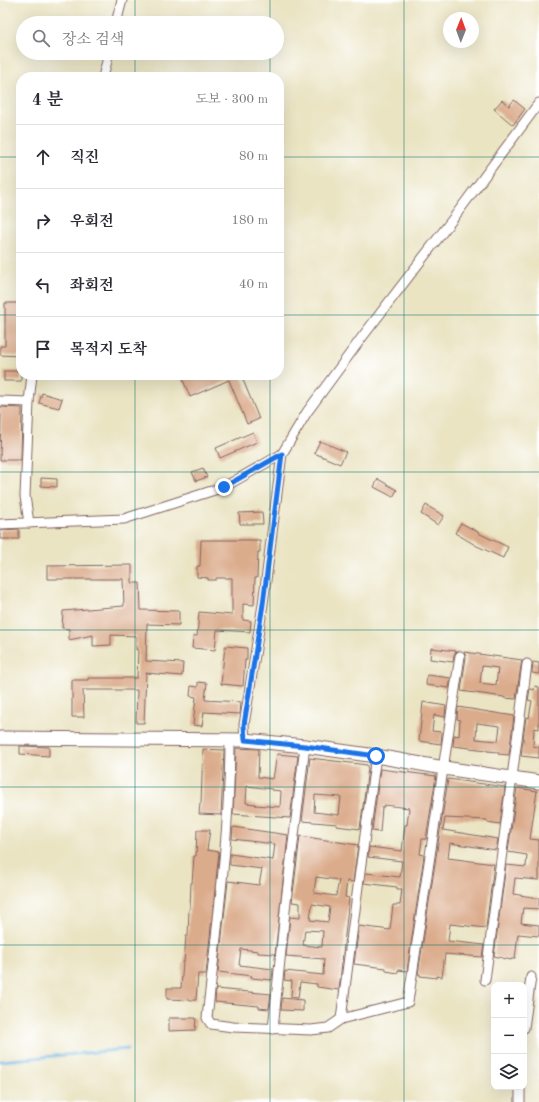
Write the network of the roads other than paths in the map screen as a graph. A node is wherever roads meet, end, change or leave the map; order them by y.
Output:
1 (122, 0) edge
2 (118, 16) edge
3 (107, 60) edge
4 (104, 72) edge
5 (539, 103) edge
6 (32, 380) edge
7 (0, 401) edge
8 (30, 402) junction
9 (282, 454) junction
10 (29, 523) junction
11 (0, 524) edge
12 (460, 656) dead end
13 (527, 664) dead end
14 (0, 738) edge
15 (230, 739) junction
16 (245, 740) junction
17 (305, 746) junction
18 (376, 756) junction
19 (444, 768) junction
20 (512, 778) junction
21 (539, 782) edge
22 (536, 976) edge
23 (486, 980) dead end
24 (526, 1018) edge
25 (341, 1019) junction
26 (273, 1029) junction
27 (520, 1090) edge
28 (520, 1102) edge

1 - 2 street
3 - 4 street
5 - 9 street
6 - 8 street
7 - 8 street
8 - 10 street
9 - 10 street
9 - 16 street
10 - 11 street
12 - 19 street
13 - 20 street
14 - 15 street
15 - 16 street
15 - 26 street
16 - 17 street
17 - 18 street
17 - 26 street
18 - 19 street
18 - 25 street
19 - 20 street
19 - 25 street
20 - 21 street
20 - 23 street
22 - 24 street
25 - 26 street
27 - 28 street

